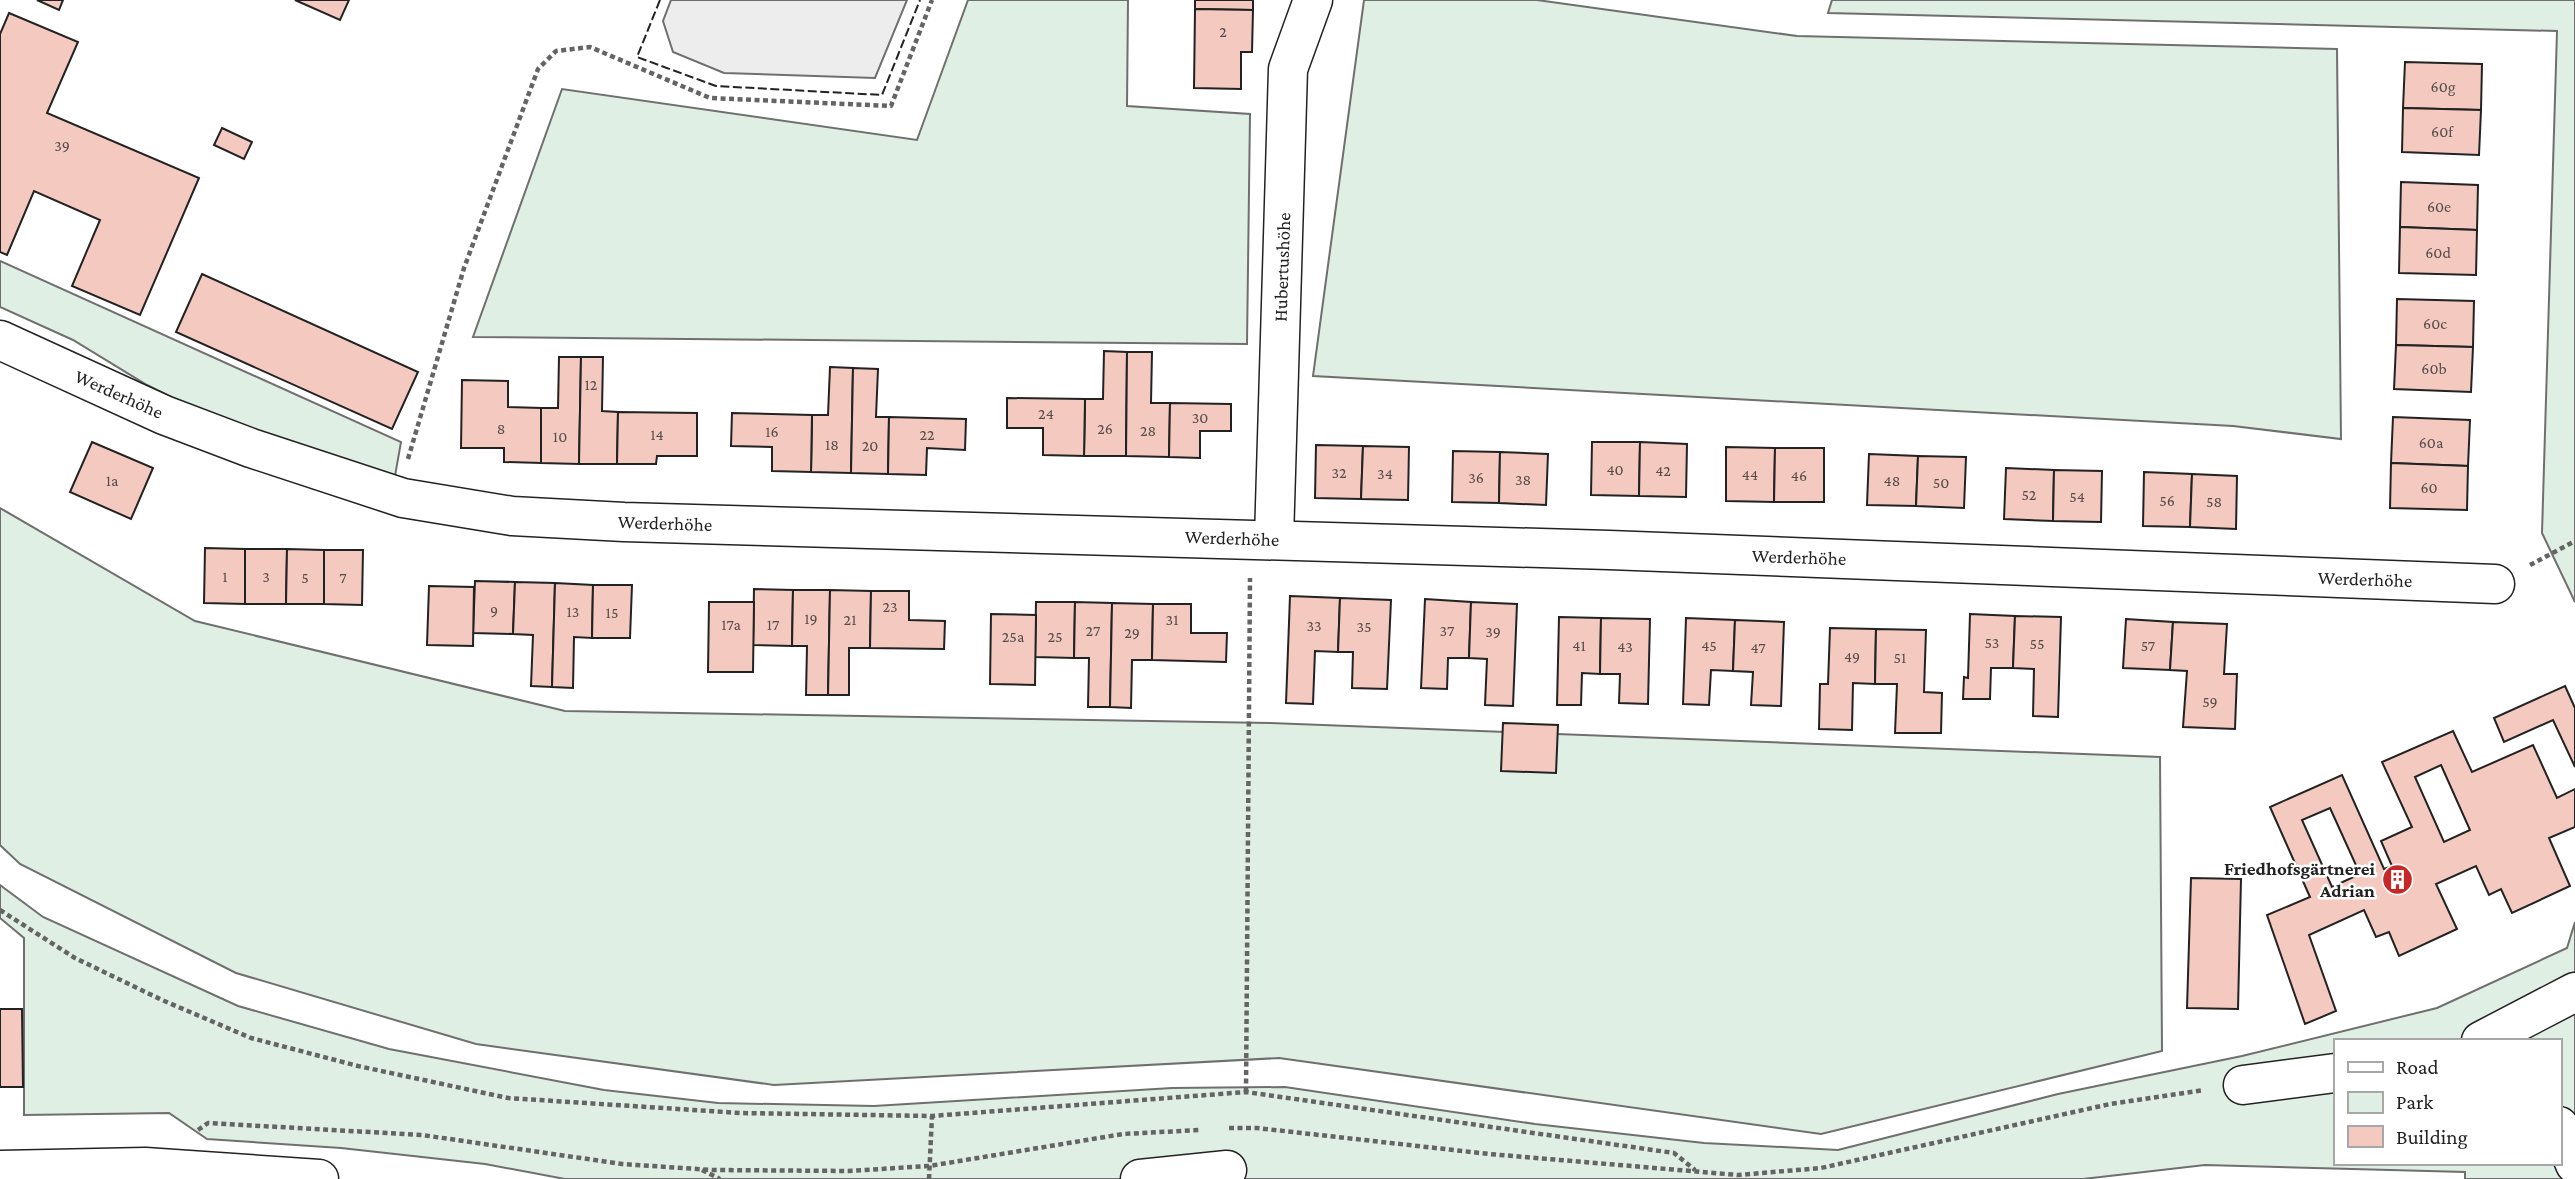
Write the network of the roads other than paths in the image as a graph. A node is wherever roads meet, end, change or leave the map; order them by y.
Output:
1 (1313, 0) edge
2 (0, 340) edge
3 (1274, 539) junction
4 (2496, 584) road end
5 (2575, 992) edge
6 (2536, 1027) edge
7 (2489, 1039) edge
8 (2334, 1073) edge
9 (2243, 1085) road end
10 (2561, 1131) edge
11 (2575, 1164) edge
12 (0, 1170) edge
13 (1227, 1170) dead end
14 (319, 1179) edge
15 (1140, 1179) edge

1 - 3 street, Hubertushöhe
2 - 3 street, Werderhöhe
3 - 4 street, Werderhöhe
5 - 6 street
6 - 7 street
8 - 9 street
10 - 11 street
12 - 14 street
13 - 15 street

